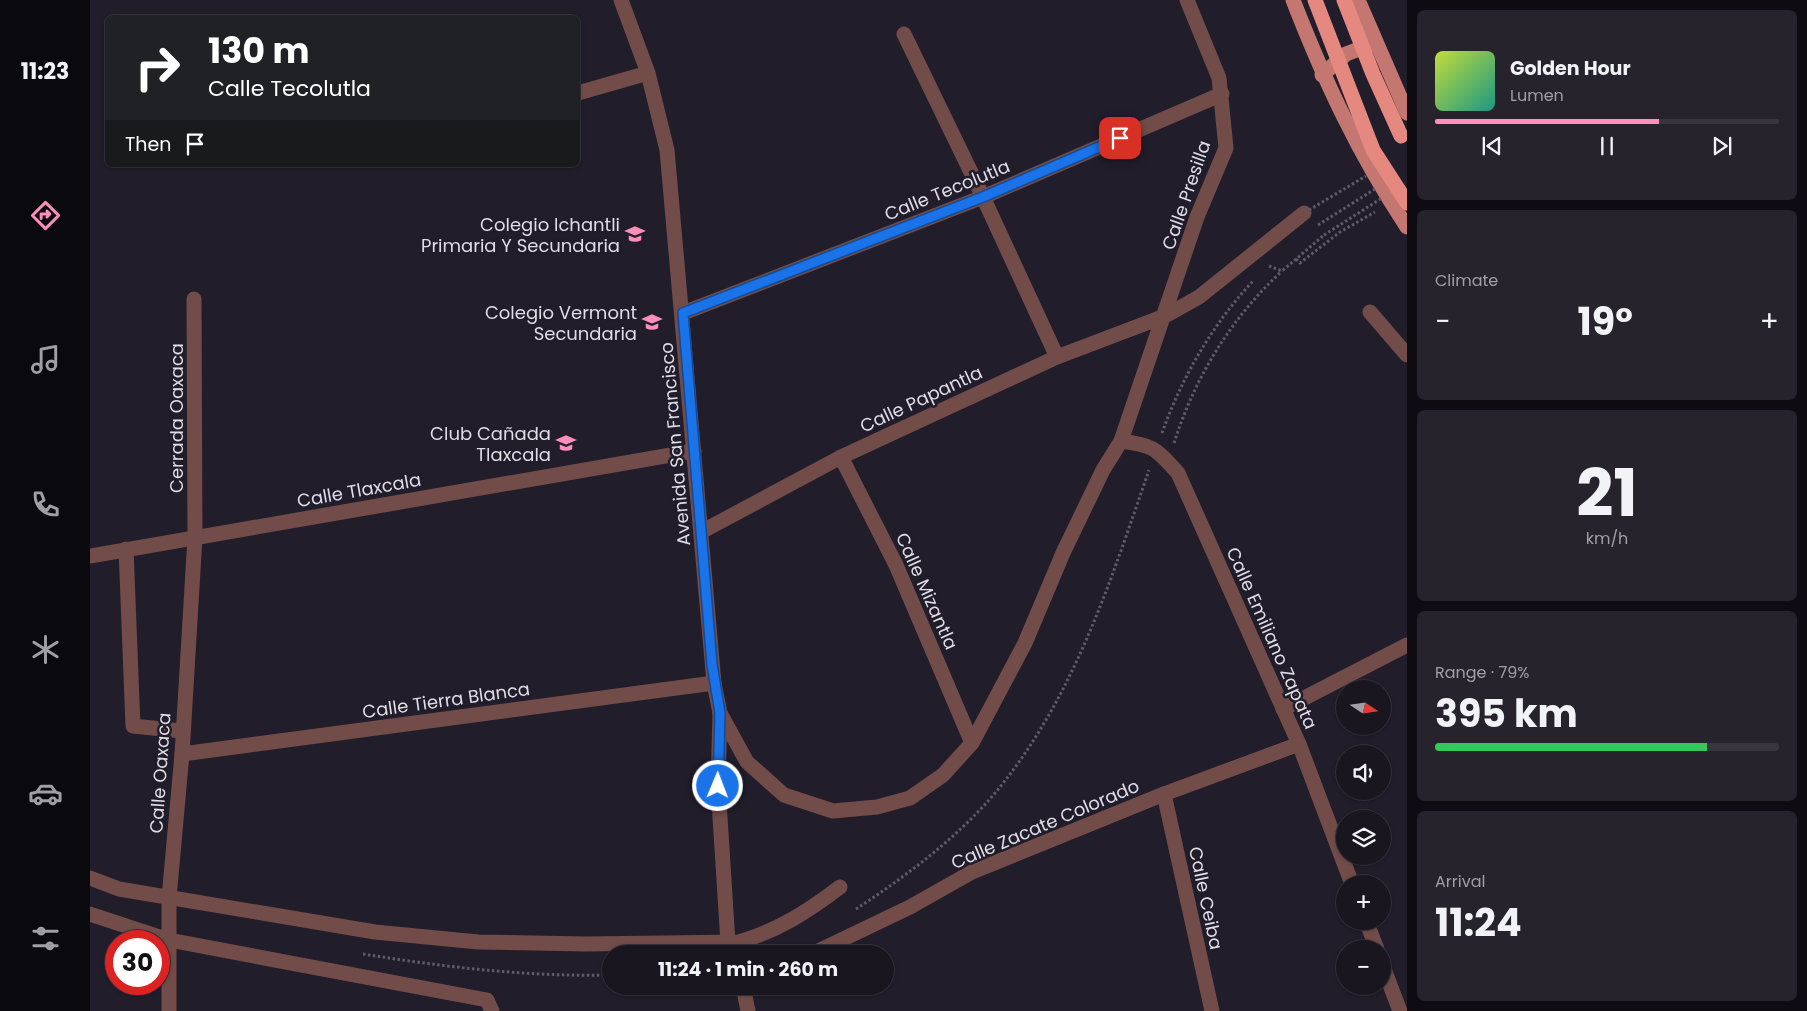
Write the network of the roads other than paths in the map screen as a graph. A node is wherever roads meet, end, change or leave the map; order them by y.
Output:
1 (621, 0) edge
2 (1187, 0) edge
3 (1293, 0) edge
4 (1315, 0) edge
5 (1344, 0) edge
6 (1358, 0) edge
7 (904, 34) dead end
8 (1377, 43) junction
9 (648, 72) junction
10 (1322, 75) junction
11 (580, 92) edge
12 (1222, 94) junction
13 (1407, 113) edge
14 (1400, 136) dead end
15 (983, 197) junction
16 (1407, 203) edge
17 (1306, 212) road end
18 (1407, 227) edge
19 (194, 300) dead end
20 (1370, 312) dead end
21 (683, 313) junction
22 (1165, 316) junction
23 (1407, 355) edge
24 (1057, 357) junction
25 (1121, 441) junction
26 (694, 451) junction
27 (842, 457) junction
28 (701, 532) junction
29 (194, 537) junction
30 (126, 550) junction
31 (90, 556) edge
32 (1407, 645) edge
33 (714, 683) junction
34 (1283, 709) junction
35 (720, 713) junction
36 (182, 731) junction
37 (972, 743) junction
38 (1298, 744) junction
39 (182, 754) junction
40 (1164, 794) junction
41 (1349, 875) edge
42 (90, 878) edge
43 (840, 887) dead end
44 (170, 898) junction
45 (90, 914) edge
46 (138, 930) edge
47 (168, 930) edge
48 (170, 940) edge
49 (672, 945) edge
50 (736, 945) edge
51 (738, 945) edge
52 (830, 945) edge
53 (1391, 988) edge
54 (168, 995) edge
55 (745, 995) edge
56 (490, 1006) edge
57 (168, 1011) edge
58 (748, 1011) edge
59 (1212, 1011) edge
60 (1400, 1011) edge

1 - 9 street, Avenida San Francisco
2 - 12 street, Calle Presilla
3 - 10 main road
4 - 16 highway, bridge
5 - 14 highway, bridge
6 - 8 main road
7 - 15 street
8 - 10 main road
8 - 13 main road
9 - 11 street
9 - 21 street, Avenida San Francisco
10 - 18 main road
12 - 15 street, Calle Tecolutla
12 - 22 street, Calle Presilla
15 - 21 street, Calle Tecolutla
15 - 24 street
17 - 22 street, Calle Papantla
19 - 29 street, Cerrada Oaxaca
20 - 23 street
21 - 26 street, Avenida San Francisco
22 - 24 street, Calle Papantla
22 - 25 street, Calle Presilla
24 - 27 street, Calle Papantla
25 - 34 street, Calle Emiliano Zapata
25 - 37 street, Avenida San Francisco
26 - 28 street, Avenida San Francisco
26 - 29 street, Calle Tlaxcala
27 - 28 street, Calle Papantla
27 - 37 street, Calle Mizantla
28 - 33 street, Avenida San Francisco
29 - 30 street, Calle Tlaxcala
29 - 36 street, Calle Oaxaca
30 - 31 street, Calle Tlaxcala
30 - 36 street
32 - 34 street
33 - 35 street, Avenida San Francisco
33 - 39 street, Calle Tierra Blanca
34 - 38 street, Calle Emiliano Zapata
35 - 37 street, Avenida San Francisco
35 - 50 street, Avenida San Francisco
36 - 39 street, Calle Oaxaca
38 - 40 street, Calle Zacate Colorado
38 - 41 street, Calle Emiliano Zapata
39 - 44 street, Calle Oaxaca
40 - 52 street, Calle Zacate Colorado
40 - 59 street, Calle Ceiba
42 - 44 street
43 - 51 street
44 - 47 street, Calle Oaxaca
44 - 49 street
45 - 46 street
48 - 56 street
53 - 60 street
54 - 57 street, Calle Oaxaca
55 - 58 street

